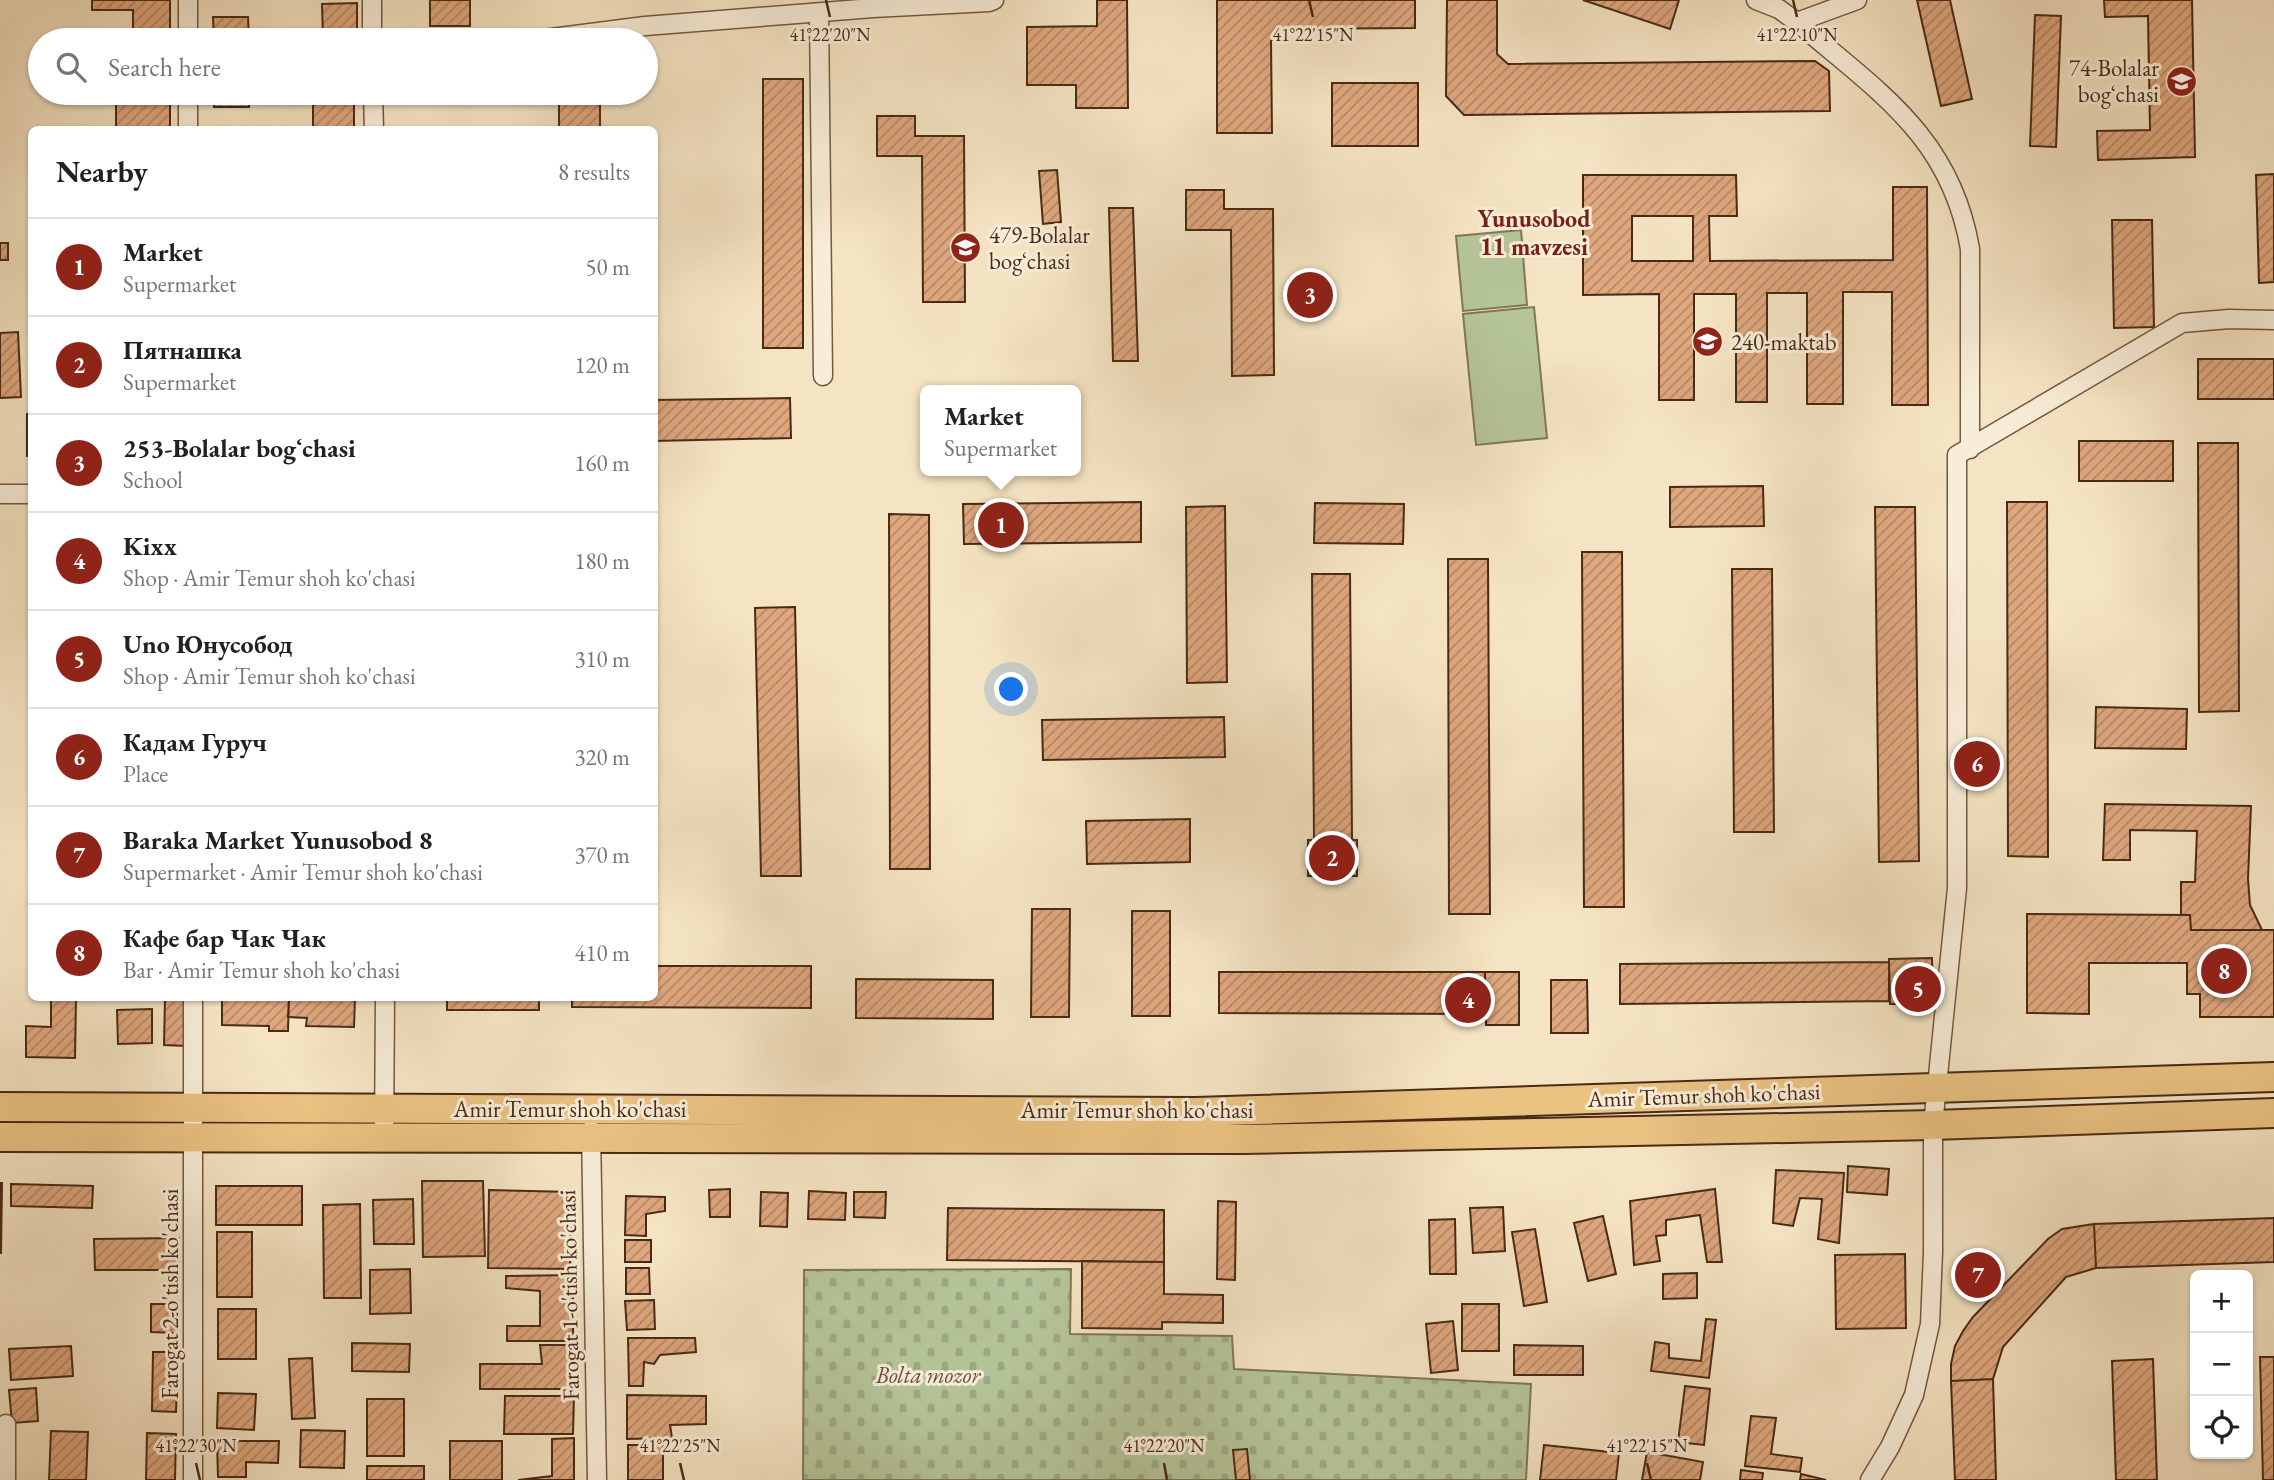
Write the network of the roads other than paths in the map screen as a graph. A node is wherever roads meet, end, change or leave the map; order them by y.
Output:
1 (188, 0) edge
2 (372, 0) edge
3 (994, 0) edge
4 (1756, 0) edge
5 (1857, 0) edge
6 (819, 13) junction
7 (1797, 22) junction
8 (188, 28) edge
9 (372, 28) edge
10 (629, 28) edge
11 (188, 105) edge
12 (373, 105) edge
13 (188, 126) edge
14 (374, 126) edge
15 (2274, 320) edge
16 (823, 376) dead end
17 (1970, 449) junction
18 (0, 494) edge
19 (28, 494) edge
20 (193, 1001) edge
21 (386, 1001) edge
22 (2274, 1077) edge
23 (1937, 1088) junction
24 (0, 1107) edge
25 (194, 1108) junction
26 (384, 1109) junction
27 (591, 1110) junction
28 (2274, 1114) edge
29 (1933, 1125) junction
30 (0, 1136) edge
31 (195, 1137) junction
32 (384, 1138) junction
33 (592, 1138) junction
34 (6, 1424) dead end
35 (6, 1480) edge
36 (193, 1480) edge
37 (597, 1480) edge
38 (1870, 1480) edge

1 - 8 street
2 - 9 street
3 - 6 street
4 - 7 street
5 - 7 street
6 - 10 street
6 - 16 street
7 - 17 street
11 - 13 street
12 - 14 street
15 - 17 street
17 - 23 street
18 - 19 street
20 - 25 street, Farogat 2-o'tish ko'chasi
21 - 26 street
22 - 23 main road, Amir Temur shoh ko'chasi
23 - 27 main road, Amir Temur shoh ko'chasi
23 - 29 street
24 - 25 main road, Amir Temur shoh ko'chasi
25 - 26 main road, Amir Temur shoh ko'chasi
25 - 31 street, Farogat 2-o'tish ko'chasi
26 - 27 main road, Amir Temur shoh ko'chasi
26 - 32 street
27 - 33 street, Farogat 1-o'tish ko'chasi
28 - 29 main road, Amir Temur shoh ko'chasi
29 - 33 main road, Amir Temur shoh ko'chasi
29 - 38 street
30 - 31 main road, Amir Temur shoh ko'chasi
31 - 32 main road, Amir Temur shoh ko'chasi
31 - 36 street, Farogat 2-o'tish ko'chasi
32 - 33 main road, Amir Temur shoh ko'chasi
33 - 37 street, Farogat 1-o'tish ko'chasi
34 - 35 street

